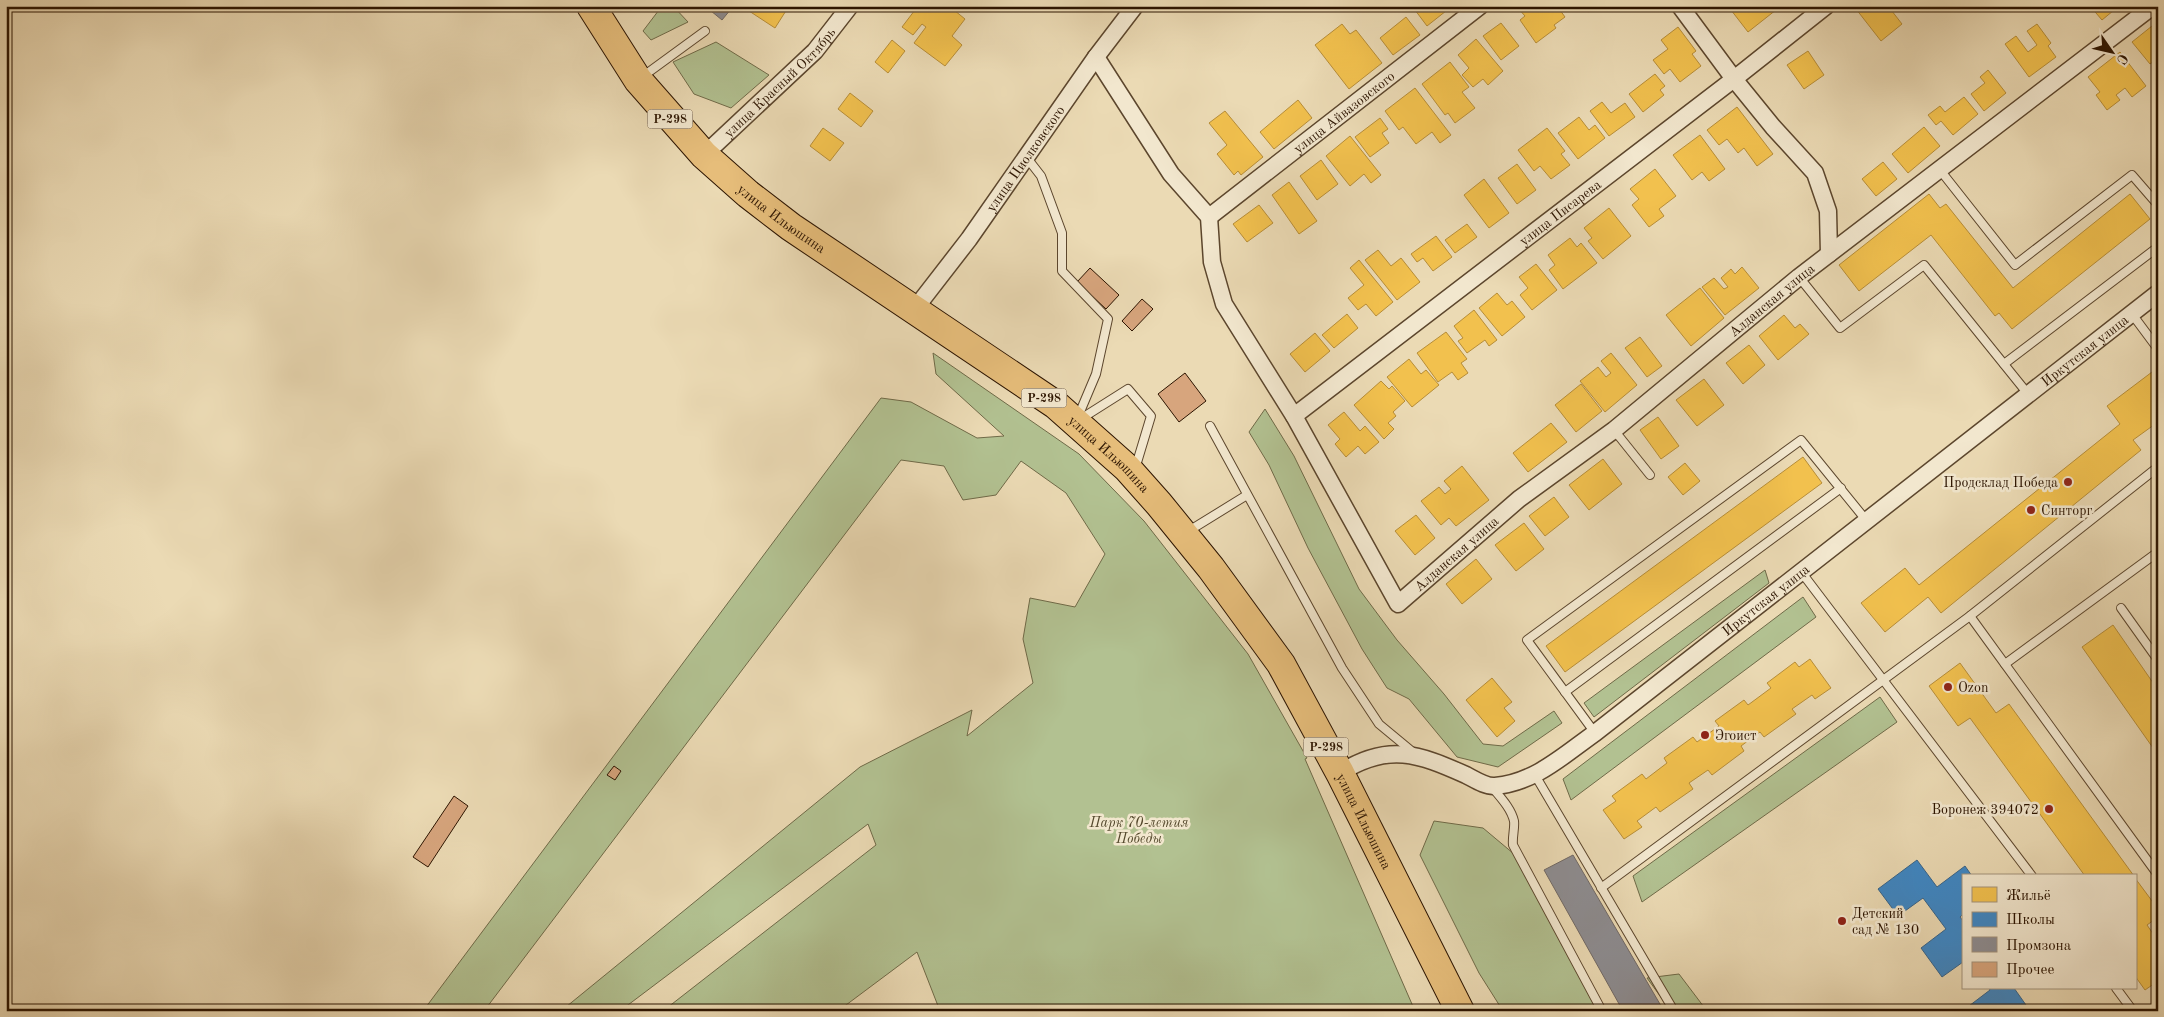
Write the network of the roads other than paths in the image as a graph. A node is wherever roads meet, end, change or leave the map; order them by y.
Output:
1 (591, 6) edge
2 (850, 6) edge
3 (1135, 6) edge
4 (1480, 6) edge
5 (1680, 6) edge
6 (1826, 6) edge
7 (2153, 6) edge
8 (705, 31) dead end
9 (1096, 57) junction
10 (638, 80) junction
11 (1734, 80) junction
12 (704, 155) junction
13 (1027, 158) junction
14 (1940, 170) junction
15 (2158, 205) edge
16 (1209, 217) junction
17 (2158, 247) edge
18 (1830, 254) junction
19 (1799, 277) junction
20 (2158, 293) edge
21 (914, 310) junction
22 (2132, 314) junction
23 (2158, 349) edge
24 (2004, 364) junction
25 (2028, 394) junction
26 (1294, 416) junction
27 (1075, 423) junction
28 (1210, 426) dead end
29 (1614, 430) junction
30 (2158, 468) edge
31 (1133, 475) junction
32 (1650, 476) dead end
33 (1841, 488) junction
34 (1247, 495) junction
35 (1866, 520) junction
36 (1184, 534) junction
37 (2158, 552) edge
38 (1802, 573) junction
39 (2121, 608) dead end
40 (1970, 616) junction
41 (2158, 660) edge
42 (2005, 664) junction
43 (1885, 680) junction
44 (1565, 692) junction
45 (1595, 733) junction
46 (1417, 756) junction
47 (1340, 773) junction
48 (1534, 775) junction
49 (1492, 787) junction
50 (2030, 874) edge
51 (2158, 875) edge
52 (1602, 888) junction
53 (2117, 990) edge
54 (1460, 1011) edge
55 (1602, 1011) edge
56 (1674, 1011) edge
57 (2133, 1011) edge

1 - 10 highway, улица Ильюшина / Р-298
2 - 12 street, улица Красный Октябрь
3 - 9 street, улица Циолковского
4 - 16 street, улица Айвазовского
5 - 11 street
6 - 11 street, улица Писарева
7 - 14 street, Алданская улица
8 - 10 lane
9 - 13 street, улица Циолковского
9 - 16 street
10 - 12 highway, улица Ильюшина / Р-298
11 - 18 street
11 - 26 street, улица Писарева
12 - 21 highway, улица Ильюшина / Р-298
13 - 21 street, улица Циолковского
13 - 27 lane
14 - 15 lane
14 - 18 street, Алданская улица
16 - 26 street
17 - 24 lane
18 - 19 street, Алданская улица
19 - 24 lane
19 - 29 street, Алданская улица
20 - 22 street, Иркутская улица
21 - 27 highway, улица Ильюшина / Р-298
22 - 23 lane
22 - 25 street, Иркутская улица
24 - 25 lane
25 - 35 street, Иркутская улица
26 - 29 street, Алданская улица
27 - 31 highway, улица Ильюшина / Р-298
27 - 31 lane
28 - 34 lane
29 - 32 lane
30 - 40 lane
31 - 36 highway, улица Ильюшина / Р-298
33 - 35 lane
33 - 44 lane
33 - 44 lane
34 - 36 lane
34 - 46 lane
35 - 38 street, Иркутская улица
36 - 47 highway, улица Ильюшина / Р-298
37 - 42 lane
38 - 43 lane
38 - 45 street, Иркутская улица
39 - 41 lane
40 - 42 lane
40 - 43 lane
42 - 51 lane
43 - 50 lane
43 - 52 lane
44 - 45 lane
45 - 48 street, Иркутская улица
46 - 47 street
46 - 49 street
47 - 54 highway, улица Ильюшина / Р-298
48 - 49 street, Иркутская улица
48 - 52 lane
49 - 55 lane
52 - 56 lane
53 - 57 lane

